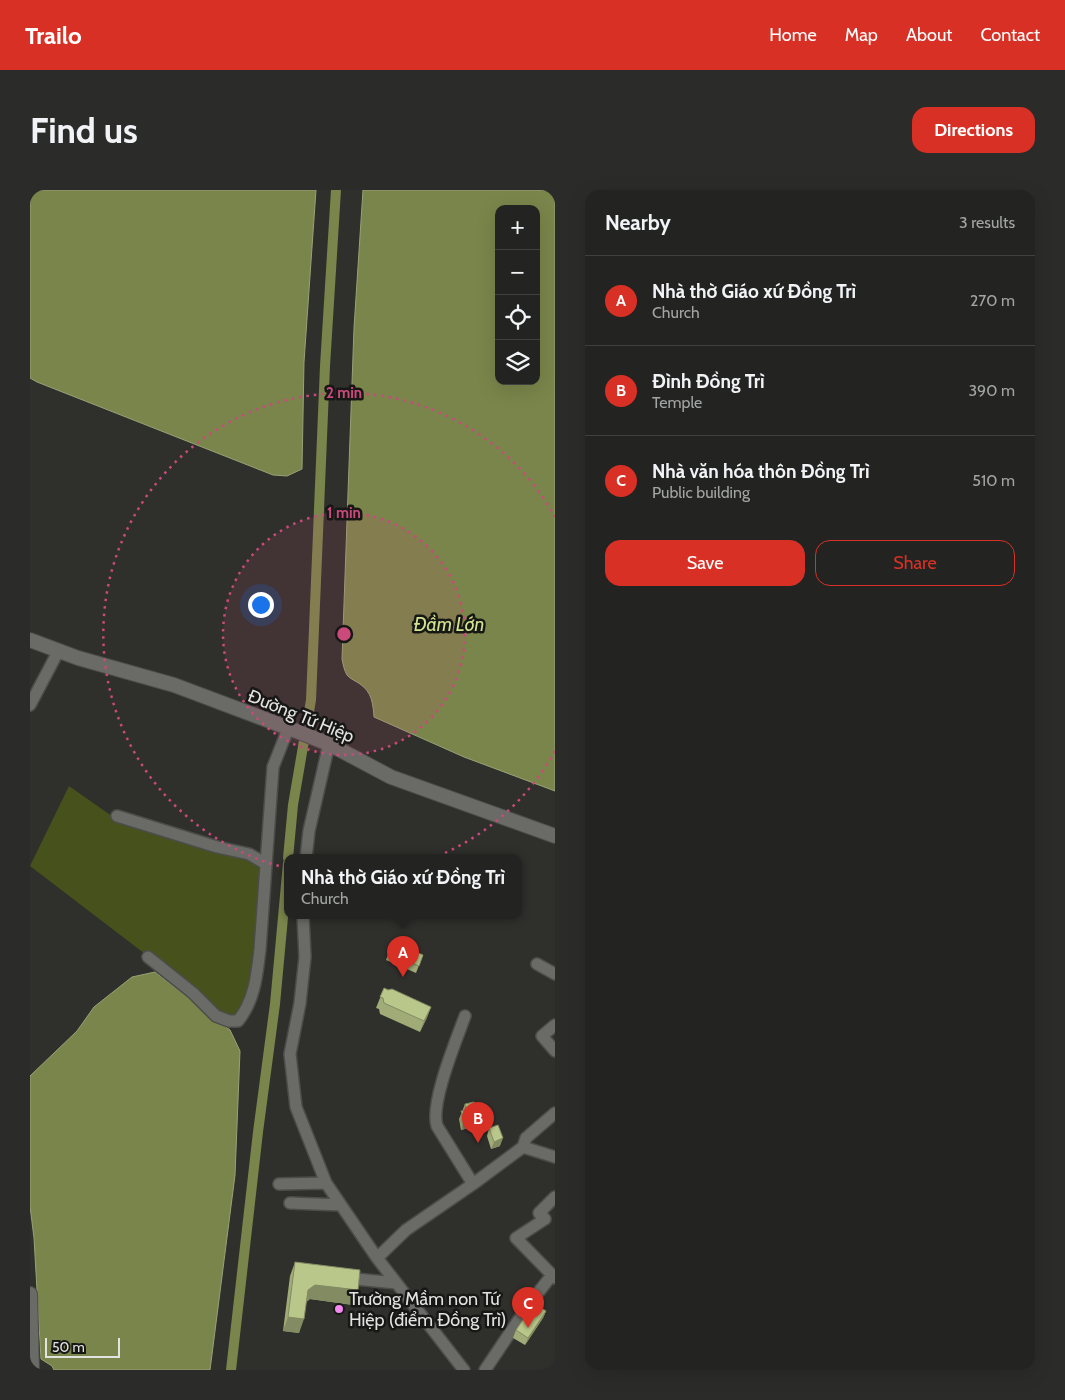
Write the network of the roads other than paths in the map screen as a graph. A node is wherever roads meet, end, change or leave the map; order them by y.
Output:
1 (30, 640) edge
2 (59, 650) junction
3 (30, 706) edge
4 (294, 731) junction
5 (325, 743) junction
6 (117, 816) dead end
7 (555, 836) edge
8 (306, 854) edge
9 (266, 864) junction
10 (303, 919) edge
11 (148, 957) dead end
12 (537, 964) dead end
13 (555, 974) edge
14 (465, 1016) dead end
15 (555, 1024) edge
16 (555, 1052) edge
17 (555, 1113) edge
18 (523, 1147) junction
19 (555, 1156) edge
20 (326, 1183) junction
21 (279, 1184) dead end
22 (473, 1184) junction
23 (555, 1197) edge
24 (290, 1203) dead end
25 (341, 1205) junction
26 (377, 1258) junction
27 (336, 1277) edge
28 (553, 1277) edge
29 (396, 1283) junction
30 (30, 1294) edge
31 (32, 1370) edge
32 (464, 1370) edge
33 (486, 1370) edge

1 - 2 street, Đường Tứ Hiệp
2 - 3 street
2 - 4 street, Đường Tứ Hiệp
4 - 5 street, Đường Tứ Hiệp
4 - 9 street
5 - 7 street, Đường Tứ Hiệp
5 - 8 street
6 - 9 street
9 - 11 street
10 - 20 street
12 - 13 street
14 - 22 street
15 - 16 street
17 - 18 street
18 - 19 street
18 - 22 street
20 - 21 street
20 - 25 street
22 - 26 street
23 - 28 street
24 - 25 street
25 - 26 street
26 - 29 street
27 - 29 street
28 - 33 street
29 - 32 street
30 - 31 street

